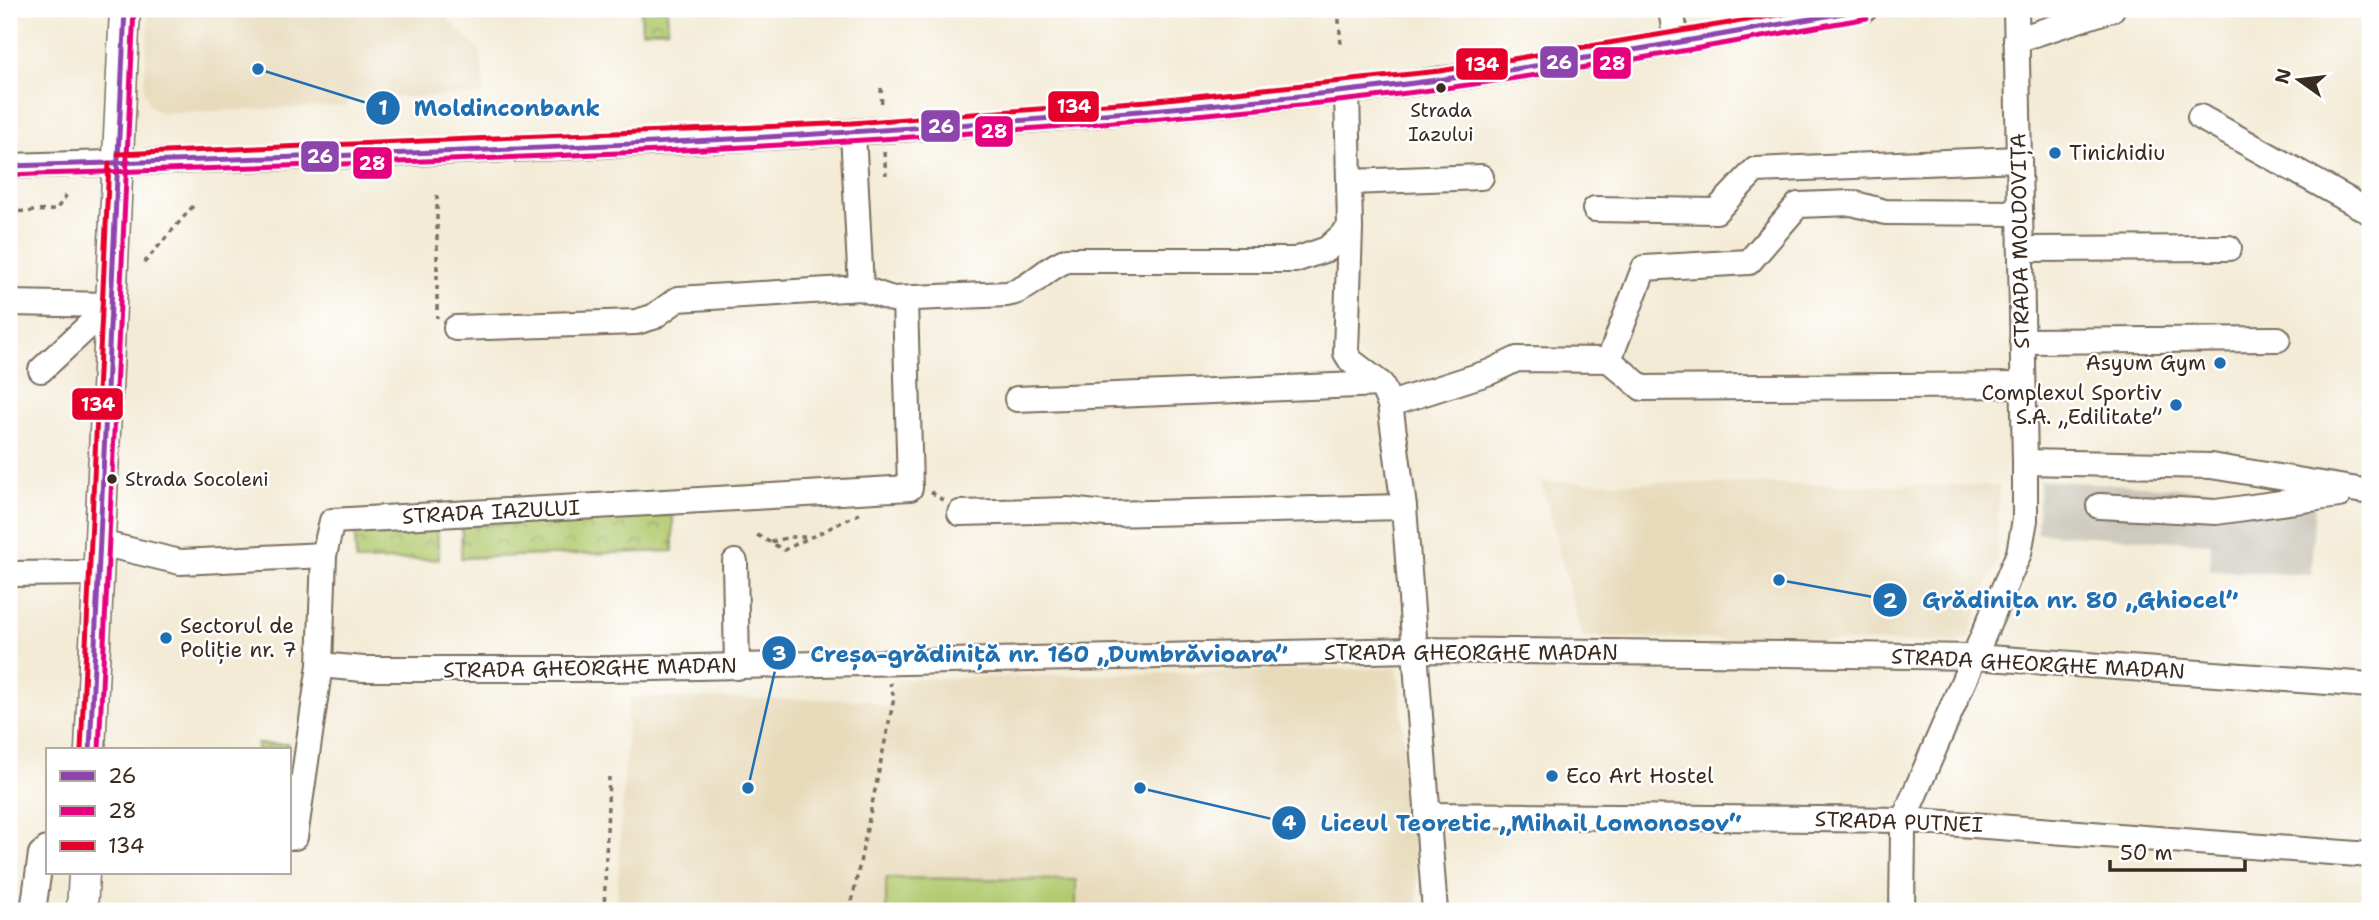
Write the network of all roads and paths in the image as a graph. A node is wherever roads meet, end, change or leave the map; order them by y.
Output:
1 (125, 9) edge
2 (1338, 9) edge
3 (1671, 9) edge
4 (1865, 9) edge
5 (2016, 9) edge
6 (2112, 9) edge
7 (2016, 40) junction
8 (1676, 42) junction
9 (1341, 46) dead end
10 (881, 88) dead end
11 (1347, 91) junction
12 (882, 108) dead end
13 (2200, 117) dead end
14 (853, 132) junction
15 (884, 152) dead end
16 (2019, 159) junction
17 (118, 163) junction
18 (9, 166) edge
19 (886, 175) dead end
20 (1481, 177) dead end
21 (1350, 182) junction
22 (68, 192) dead end
23 (437, 195) dead end
24 (194, 205) dead end
25 (1595, 209) dead end
26 (9, 212) edge
27 (2370, 212) edge
28 (2020, 213) junction
29 (1350, 228) junction
30 (2229, 247) dead end
31 (2021, 249) junction
32 (144, 263) dead end
33 (861, 288) junction
34 (905, 299) junction
35 (9, 303) edge
36 (111, 304) junction
37 (456, 328) joint
38 (2278, 339) dead end
39 (2022, 341) junction
40 (1609, 360) junction
41 (41, 370) dead end
42 (2023, 385) junction
43 (1386, 394) junction
44 (1017, 399) dead end
45 (2025, 462) junction
46 (910, 488) junction
47 (2365, 492) edge
48 (2099, 506) dead end
49 (1404, 507) junction
50 (860, 513) dead end
51 (960, 513) joint
52 (757, 536) dead end
53 (807, 537) junction
54 (769, 542) junction
55 (100, 543) junction
56 (324, 555) junction
57 (735, 562) dead end
58 (98, 573) junction
59 (9, 574) edge
60 (1413, 650) junction
61 (1974, 657) junction
62 (879, 663) junction
63 (320, 665) junction
64 (737, 667) junction
65 (2370, 685) edge
66 (90, 748) edge
67 (609, 777) dead end
68 (1426, 815) junction
69 (1906, 820) junction
70 (290, 837) edge
71 (46, 850) edge
72 (2370, 855) edge
73 (84, 874) edge
74 (33, 911) edge
75 (82, 911) edge
76 (604, 911) edge
77 (850, 911) edge
78 (1435, 911) edge
79 (1902, 911) edge

1 - 17 main road
2 - 9 path
3 - 8 street
4 - 8 street
5 - 7 street, STRADA MOLDOVIȚA
6 - 7 street
7 - 16 street, STRADA MOLDOVIȚA
8 - 11 street
10 - 12 path
11 - 14 street
11 - 21 street
13 - 27 street
14 - 17 street
14 - 33 street
15 - 19 path
16 - 25 street
16 - 28 street, STRADA MOLDOVIȚA
17 - 18 street
17 - 36 main road
20 - 21 street
21 - 29 street
22 - 26 path
23 - 37 path
24 - 32 path
28 - 31 street, STRADA MOLDOVIȚA
28 - 40 street
29 - 34 street
29 - 43 street
30 - 31 street
31 - 39 street, STRADA MOLDOVIȚA
33 - 34 street
33 - 37 street
34 - 46 street
35 - 36 street
36 - 41 street
36 - 55 main road
38 - 39 street
39 - 42 street, STRADA MOLDOVIȚA
40 - 42 street
40 - 43 street
42 - 45 street, STRADA MOLDOVIȚA
43 - 44 street
43 - 49 street
45 - 47 street
45 - 61 street, STRADA MOLDOVIȚA
46 - 51 path
46 - 56 street, STRADA IAZULUI
47 - 48 street
49 - 51 street
49 - 60 street
50 - 53 path
52 - 54 path
53 - 54 path
53 - 54 path
55 - 56 street
55 - 58 main road
56 - 63 street
57 - 64 street
58 - 59 street
58 - 66 main road
60 - 61 street, STRADA GHEORGHE MADAN
60 - 62 street, STRADA GHEORGHE MADAN
60 - 68 street
61 - 65 street, STRADA GHEORGHE MADAN
61 - 69 street, STRADA MOLDOVIȚA
62 - 64 street, STRADA GHEORGHE MADAN
62 - 77 path
63 - 64 street, STRADA GHEORGHE MADAN
63 - 70 street
67 - 76 path
68 - 69 street, STRADA PUTNEI
68 - 78 street
69 - 72 street, STRADA PUTNEI
69 - 79 street, STRADA MOLDOVIȚA
71 - 74 street
73 - 75 main road

